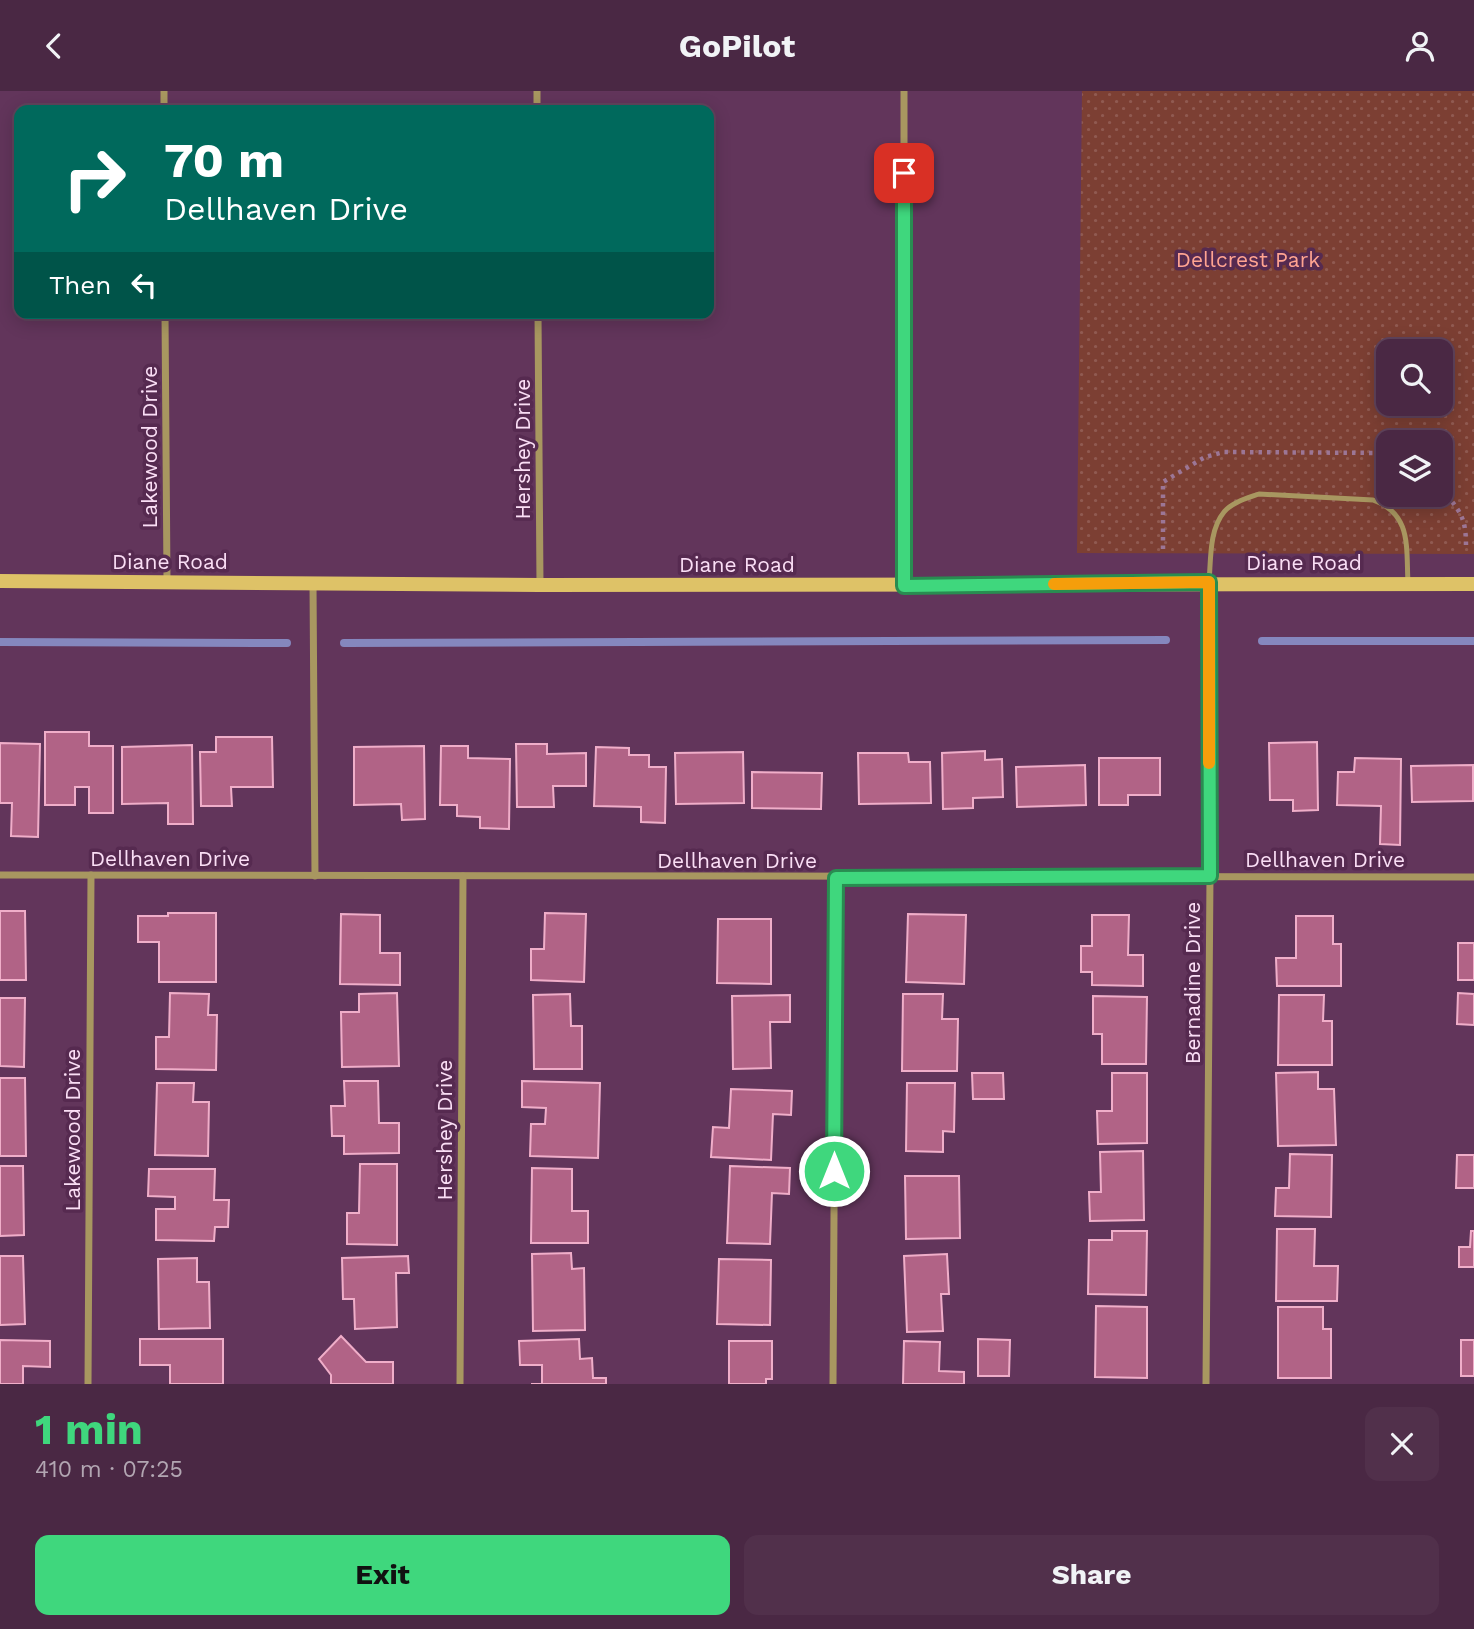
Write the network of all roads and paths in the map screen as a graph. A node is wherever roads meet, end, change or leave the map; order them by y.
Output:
1 (904, 91) edge
2 (165, 319) edge
3 (538, 319) edge
4 (1376, 453) edge
5 (1453, 503) edge
6 (1163, 549) dead end
7 (1466, 550) dead end
8 (167, 581) junction
9 (0, 582) edge
10 (313, 582) junction
11 (1209, 582) junction
12 (1408, 583) junction
13 (1474, 583) edge
14 (540, 585) junction
15 (904, 586) junction
16 (0, 875) edge
17 (91, 875) junction
18 (315, 876) junction
19 (463, 876) junction
20 (1210, 876) junction
21 (1474, 877) edge
22 (836, 878) junction
23 (88, 1384) edge
24 (460, 1384) edge
25 (833, 1384) edge
26 (1206, 1384) edge

1 - 15 street
2 - 8 street, Lakewood Drive
3 - 14 street, Hershey Drive
4 - 6 path
5 - 7 path
8 - 9 street, Diane Road
8 - 10 street, Diane Road
10 - 14 street, Diane Road
10 - 18 street
11 - 12 street, Diane Road
11 - 12 lane
11 - 15 street, Diane Road
11 - 20 street, Bernadine Drive
12 - 13 street, Diane Road
14 - 15 street, Diane Road
16 - 17 street, Dellhaven Drive
17 - 18 street, Dellhaven Drive
17 - 23 street, Lakewood Drive
18 - 19 street, Dellhaven Drive
19 - 22 street, Dellhaven Drive
19 - 24 street, Hershey Drive
20 - 21 street, Dellhaven Drive
20 - 22 street, Dellhaven Drive
20 - 26 street, Bernadine Drive
22 - 25 street

